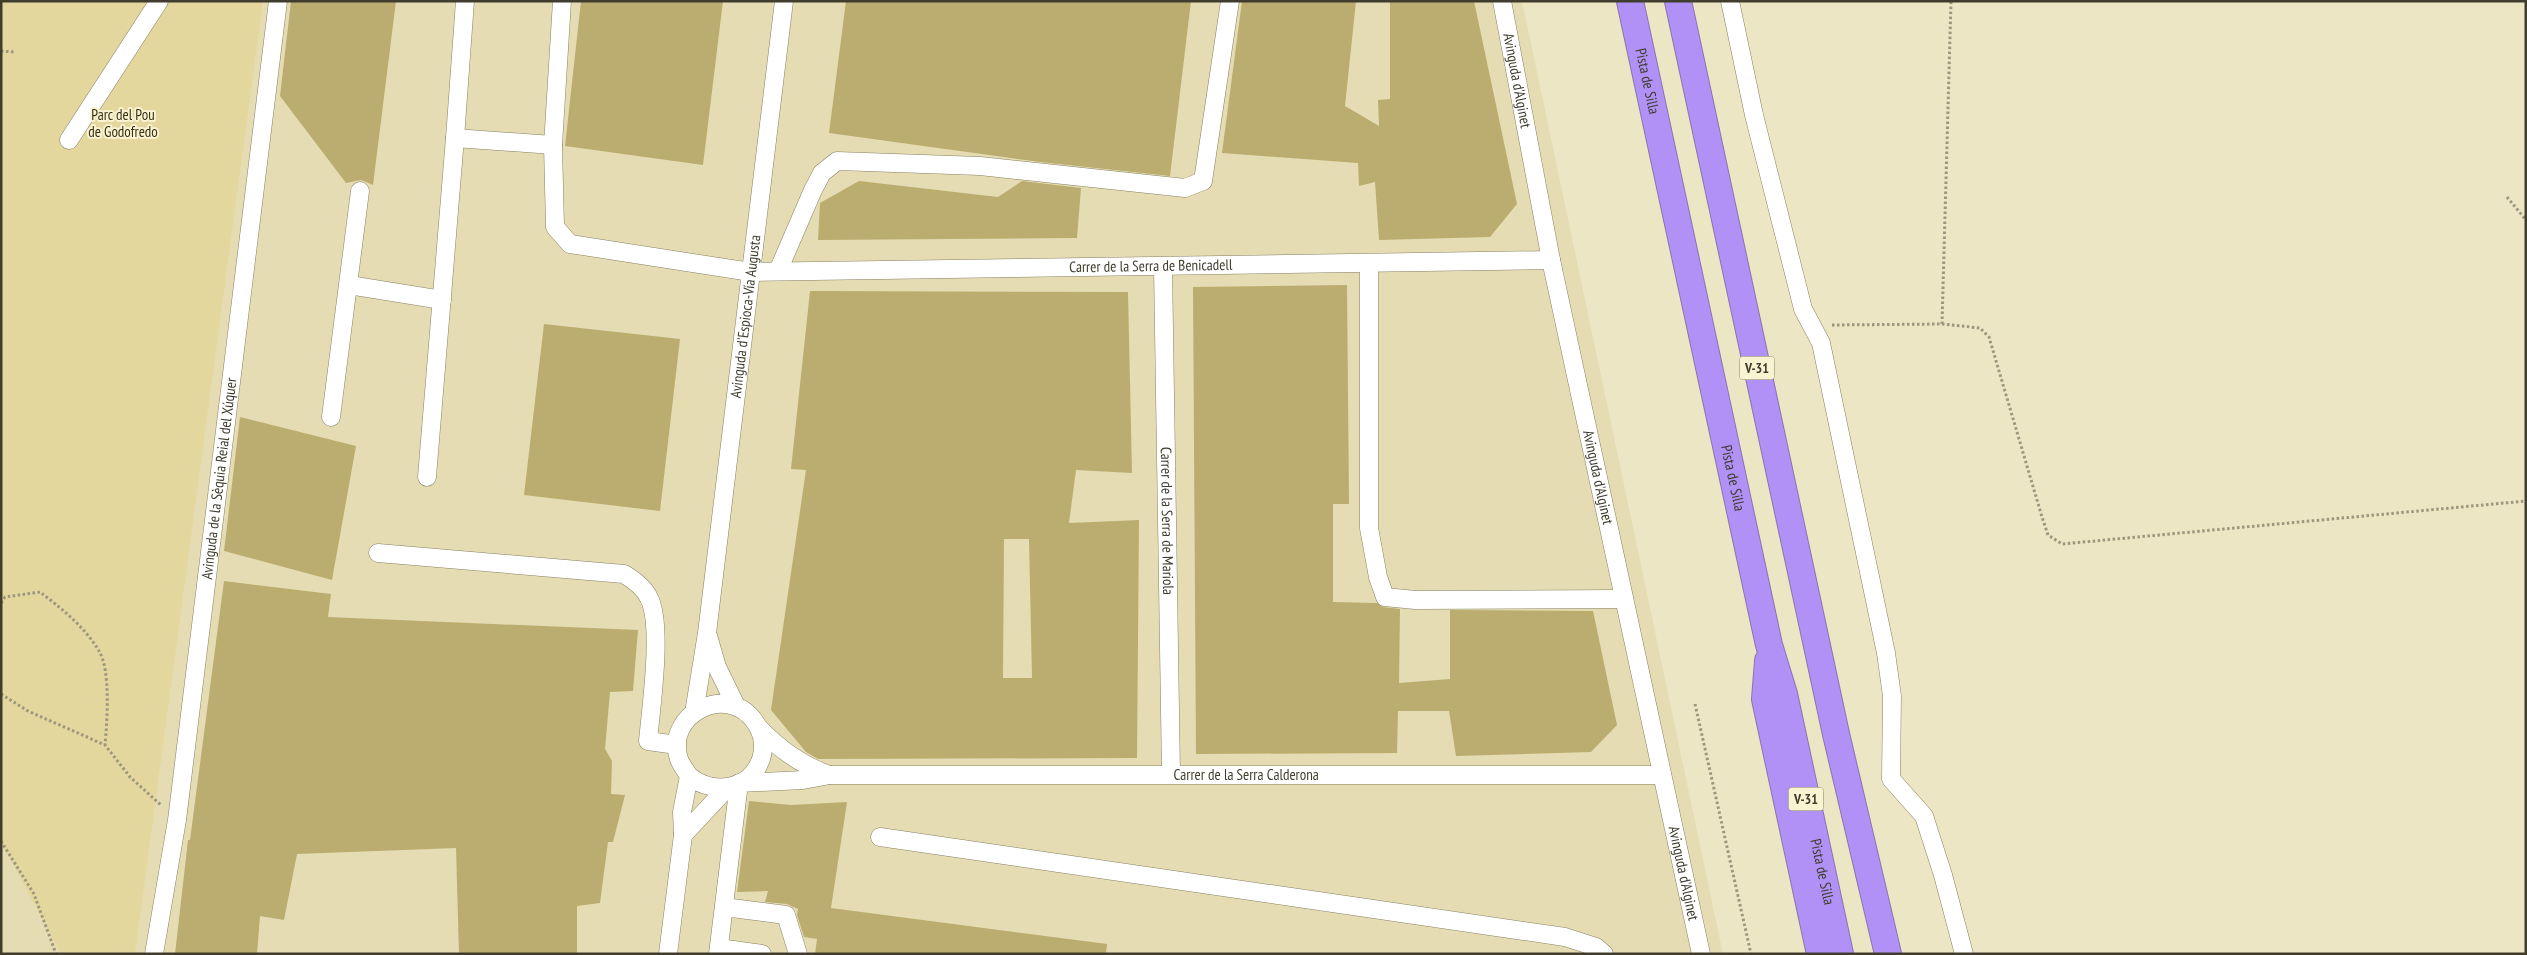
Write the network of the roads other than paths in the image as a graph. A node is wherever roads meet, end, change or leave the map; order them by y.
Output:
1 (159, 1) edge
2 (278, 1) edge
3 (465, 1) edge
4 (562, 1) edge
5 (784, 1) edge
6 (1230, 1) edge
7 (1502, 1) edge
8 (1630, 1) edge
9 (1678, 1) edge
10 (1730, 1) edge
11 (455, 138) junction
12 (69, 140) dead end
13 (552, 145) junction
14 (360, 191) dead end
15 (1550, 260) junction
16 (1369, 264) junction
17 (1164, 267) junction
18 (751, 272) junction
19 (778, 272) junction
20 (349, 285) junction
21 (442, 300) junction
22 (331, 417) dead end
23 (427, 477) dead end
24 (378, 552) dead end
25 (1624, 599) junction
26 (707, 633) junction
27 (1769, 645) junction
28 (734, 704) junction
29 (694, 713) junction
30 (759, 728) junction
31 (677, 745) junction
32 (1171, 774) junction
33 (830, 775) junction
34 (1662, 775) junction
35 (689, 776) junction
36 (733, 786) junction
37 (683, 835) junction
38 (880, 837) dead end
39 (724, 907) junction
40 (718, 951) edge
41 (154, 954) edge
42 (668, 954) edge
43 (762, 954) edge
44 (798, 954) edge
45 (1604, 954) edge
46 (1700, 954) edge
47 (1820, 954) edge
48 (1840, 954) edge
49 (1888, 954) edge
50 (1964, 954) edge

1 - 12 street
2 - 41 street, Avinguda de la Sèquia Reial del Xúquer
3 - 11 street
4 - 13 street, Carrer de la Serra de Benicadell
5 - 18 street, Avinguda d'Espioca-Vía Augusta
6 - 19 street
7 - 15 street, Avinguda d'Alginet
8 - 27 highway, Pista de Silla / V-31
9 - 49 highway, V-31
10 - 50 street
11 - 13 street
11 - 21 street
13 - 18 street, Carrer de la Serra de Benicadell
14 - 20 street
15 - 16 street, Carrer de la Serra de Benicadell
15 - 25 street, Avinguda d'Alginet
16 - 17 street, Carrer de la Serra de Benicadell
16 - 25 street
17 - 19 street, Carrer de la Serra de Benicadell
17 - 32 street, Carrer de la Serra de Mariola
18 - 19 street, Carrer de la Serra de Benicadell
18 - 26 street, Avinguda d'Espioca-Vía Augusta
20 - 21 street
20 - 22 street
21 - 23 street
24 - 31 street
25 - 34 street, Avinguda d'Alginet
26 - 28 street
26 - 29 street, Avinguda d'Espioca-Vía Augusta
27 - 47 highway
27 - 48 highway, Pista de Silla / V-31
28 - 29 street
28 - 30 street
29 - 31 street
30 - 33 street, Carrer de la Serra Calderona
30 - 36 street
31 - 35 street
32 - 33 street, Carrer de la Serra Calderona
32 - 34 street, Carrer de la Serra Calderona
33 - 36 street, Carrer de la Serra Calderona
34 - 46 street, Avinguda d'Alginet
35 - 36 street
35 - 37 street
36 - 37 street
36 - 39 street
37 - 42 street
38 - 45 street
39 - 40 street
39 - 44 street
40 - 43 street

